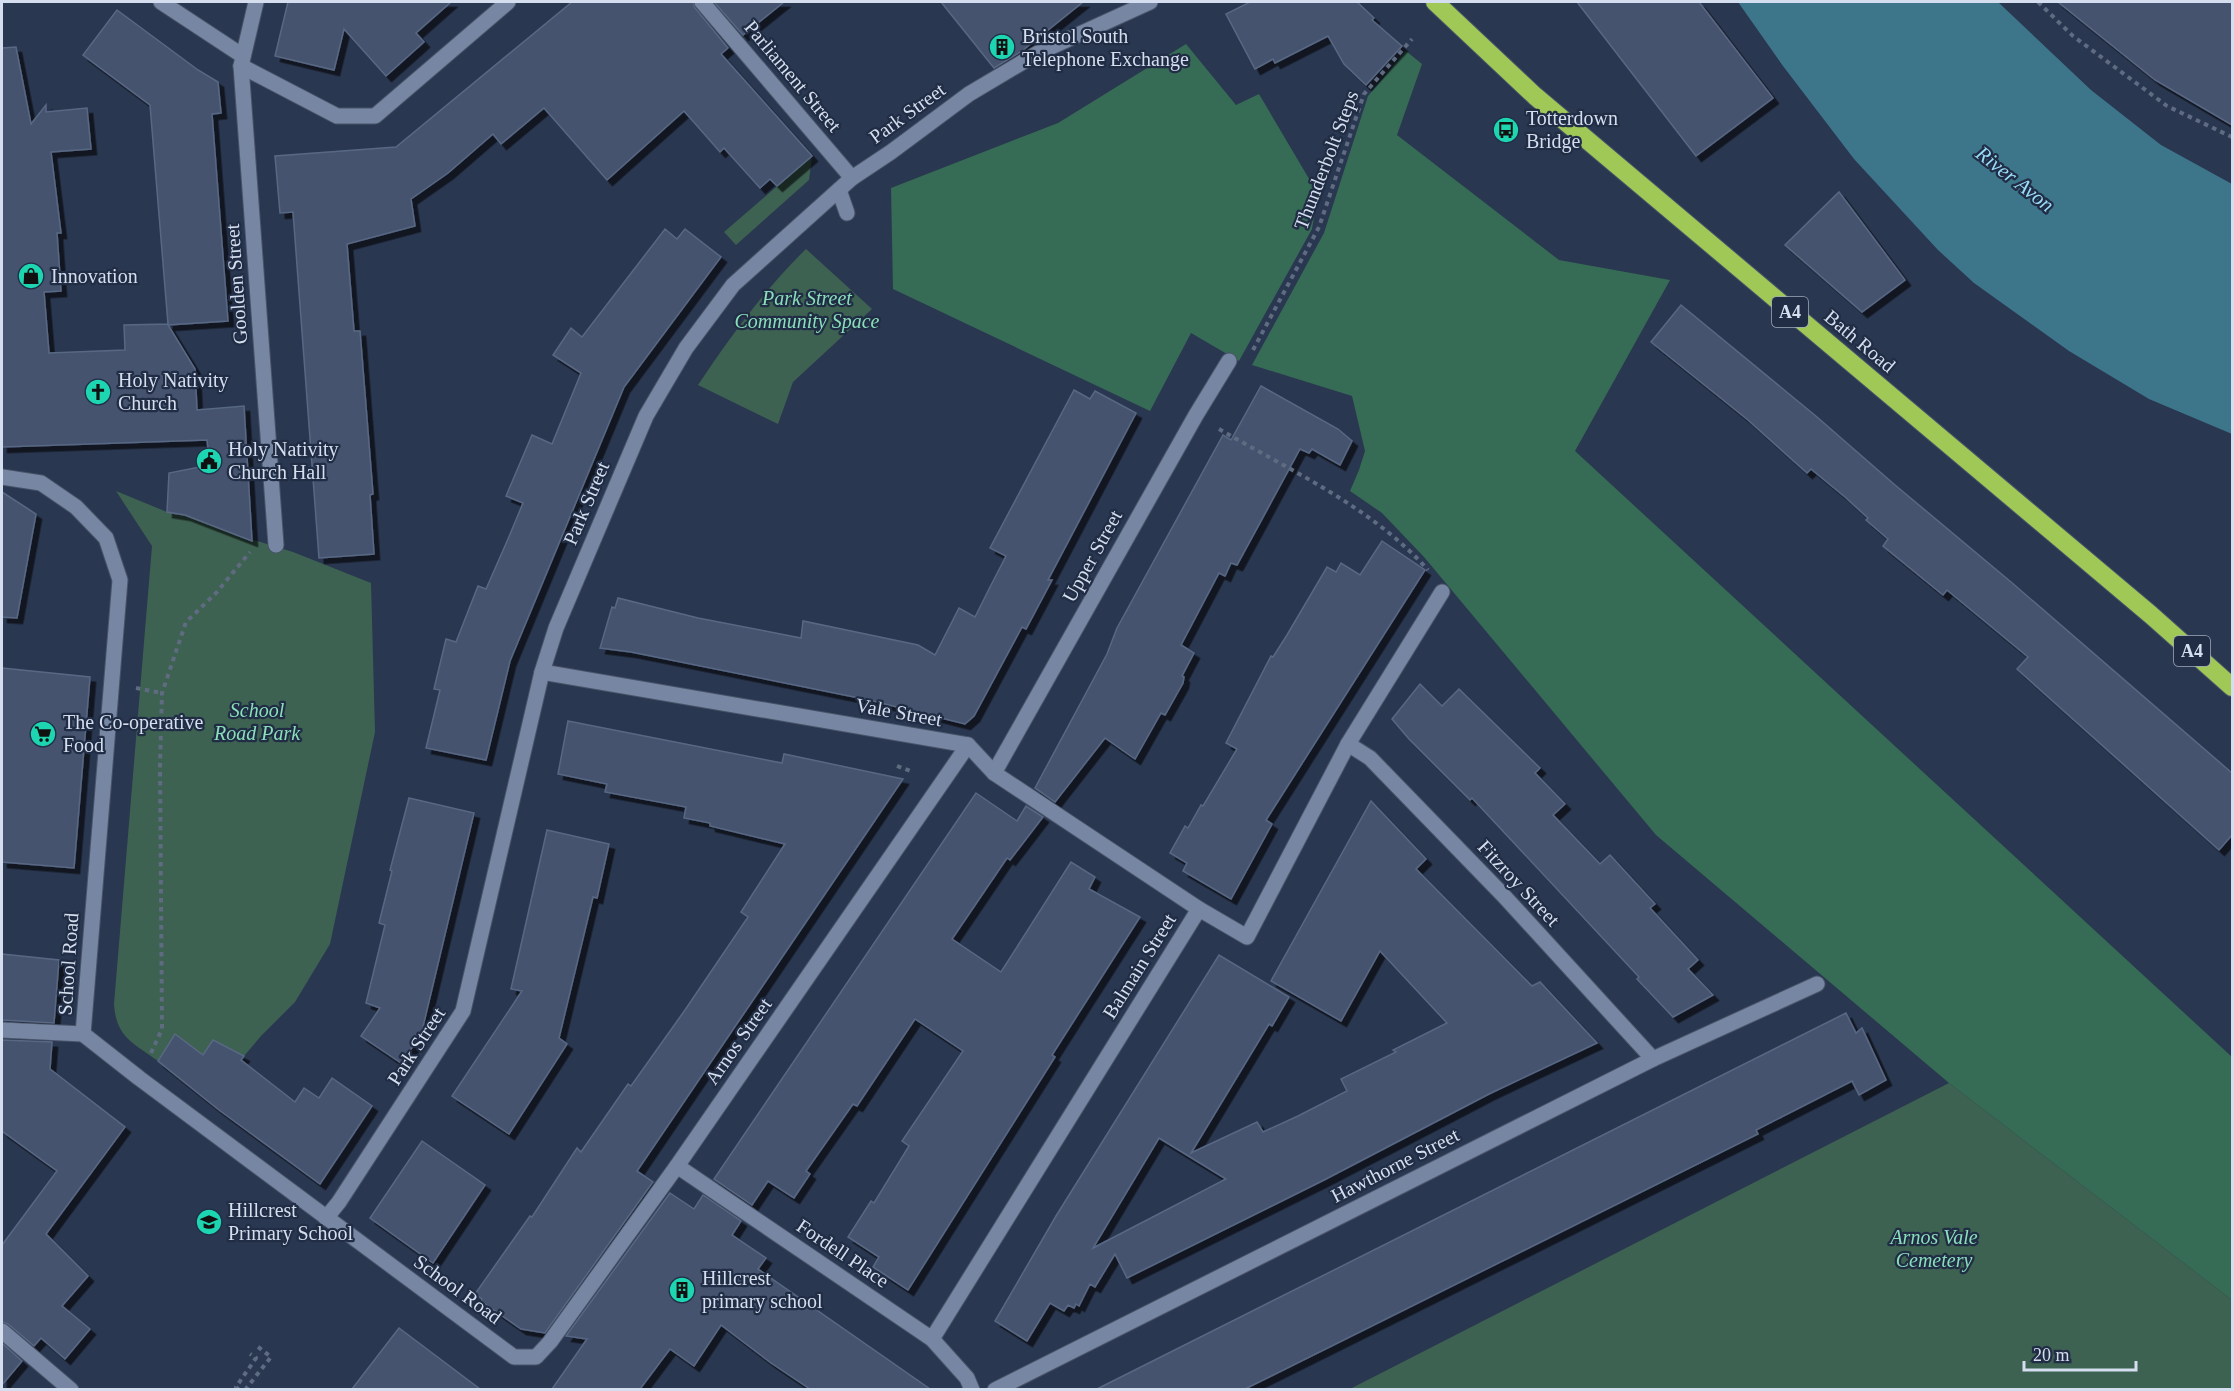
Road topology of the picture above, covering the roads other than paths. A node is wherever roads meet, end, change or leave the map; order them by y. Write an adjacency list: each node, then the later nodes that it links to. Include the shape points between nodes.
1 (161, 2): 7 (street)
2 (256, 2): 7 (street, Goolden Street)
3 (508, 2): 7 (street, via 375,116 337,116)
4 (702, 2): 8 (street, Parliament Street)
5 (1150, 2): 8 (street, Park Street, via 1038,53 981,85)
6 (1435, 2): 16 (highway, Bath Road / A4, via 1535,96)
7 (242, 61): 13 (street, Goolden Street)
8 (852, 178): 9 (street, Park Street)
9 (839, 190): 10 (street); 15 (street, Park Street, via 734,285 686,348 646,416 556,628)
10 (847, 213)
11 (1229, 361): 19 (street, Upper Street)
12 (2, 477): 23 (street, School Road, via 41,483 76,507 106,538 120,580)
13 (276, 545)
14 (1442, 591): 17 (street, Balmain Street)
15 (542, 672): 18 (street, Vale Street); 26 (street, Park Street, via 463,1011)
16 (2232, 687)
17 (1348, 744): 20 (street, Balmain Street, via 1247,938); 24 (street, Fitzroy Street, via 1371,758)
18 (968, 745): 19 (street); 25 (street, Arnos Street)
19 (994, 773): 20 (street)
20 (1199, 909): 28 (street, Balmain Street)
21 (1817, 984): 24 (street, Hawthorne Street)
22 (2, 1030): 23 (street)
23 (83, 1034): 26 (street, School Road)
24 (1653, 1059): 32 (street, Hawthorne Street)
25 (677, 1166): 28 (street, Fordell Place); 29 (street, Arnos Street)
26 (326, 1218): 29 (street, School Road, via 514,1357)
27 (2, 1331): 30 (street)
28 (932, 1339): 31 (street, Fordell Place)
29 (536, 1357)
30 (72, 1389)
31 (972, 1389)
32 (995, 1389)

